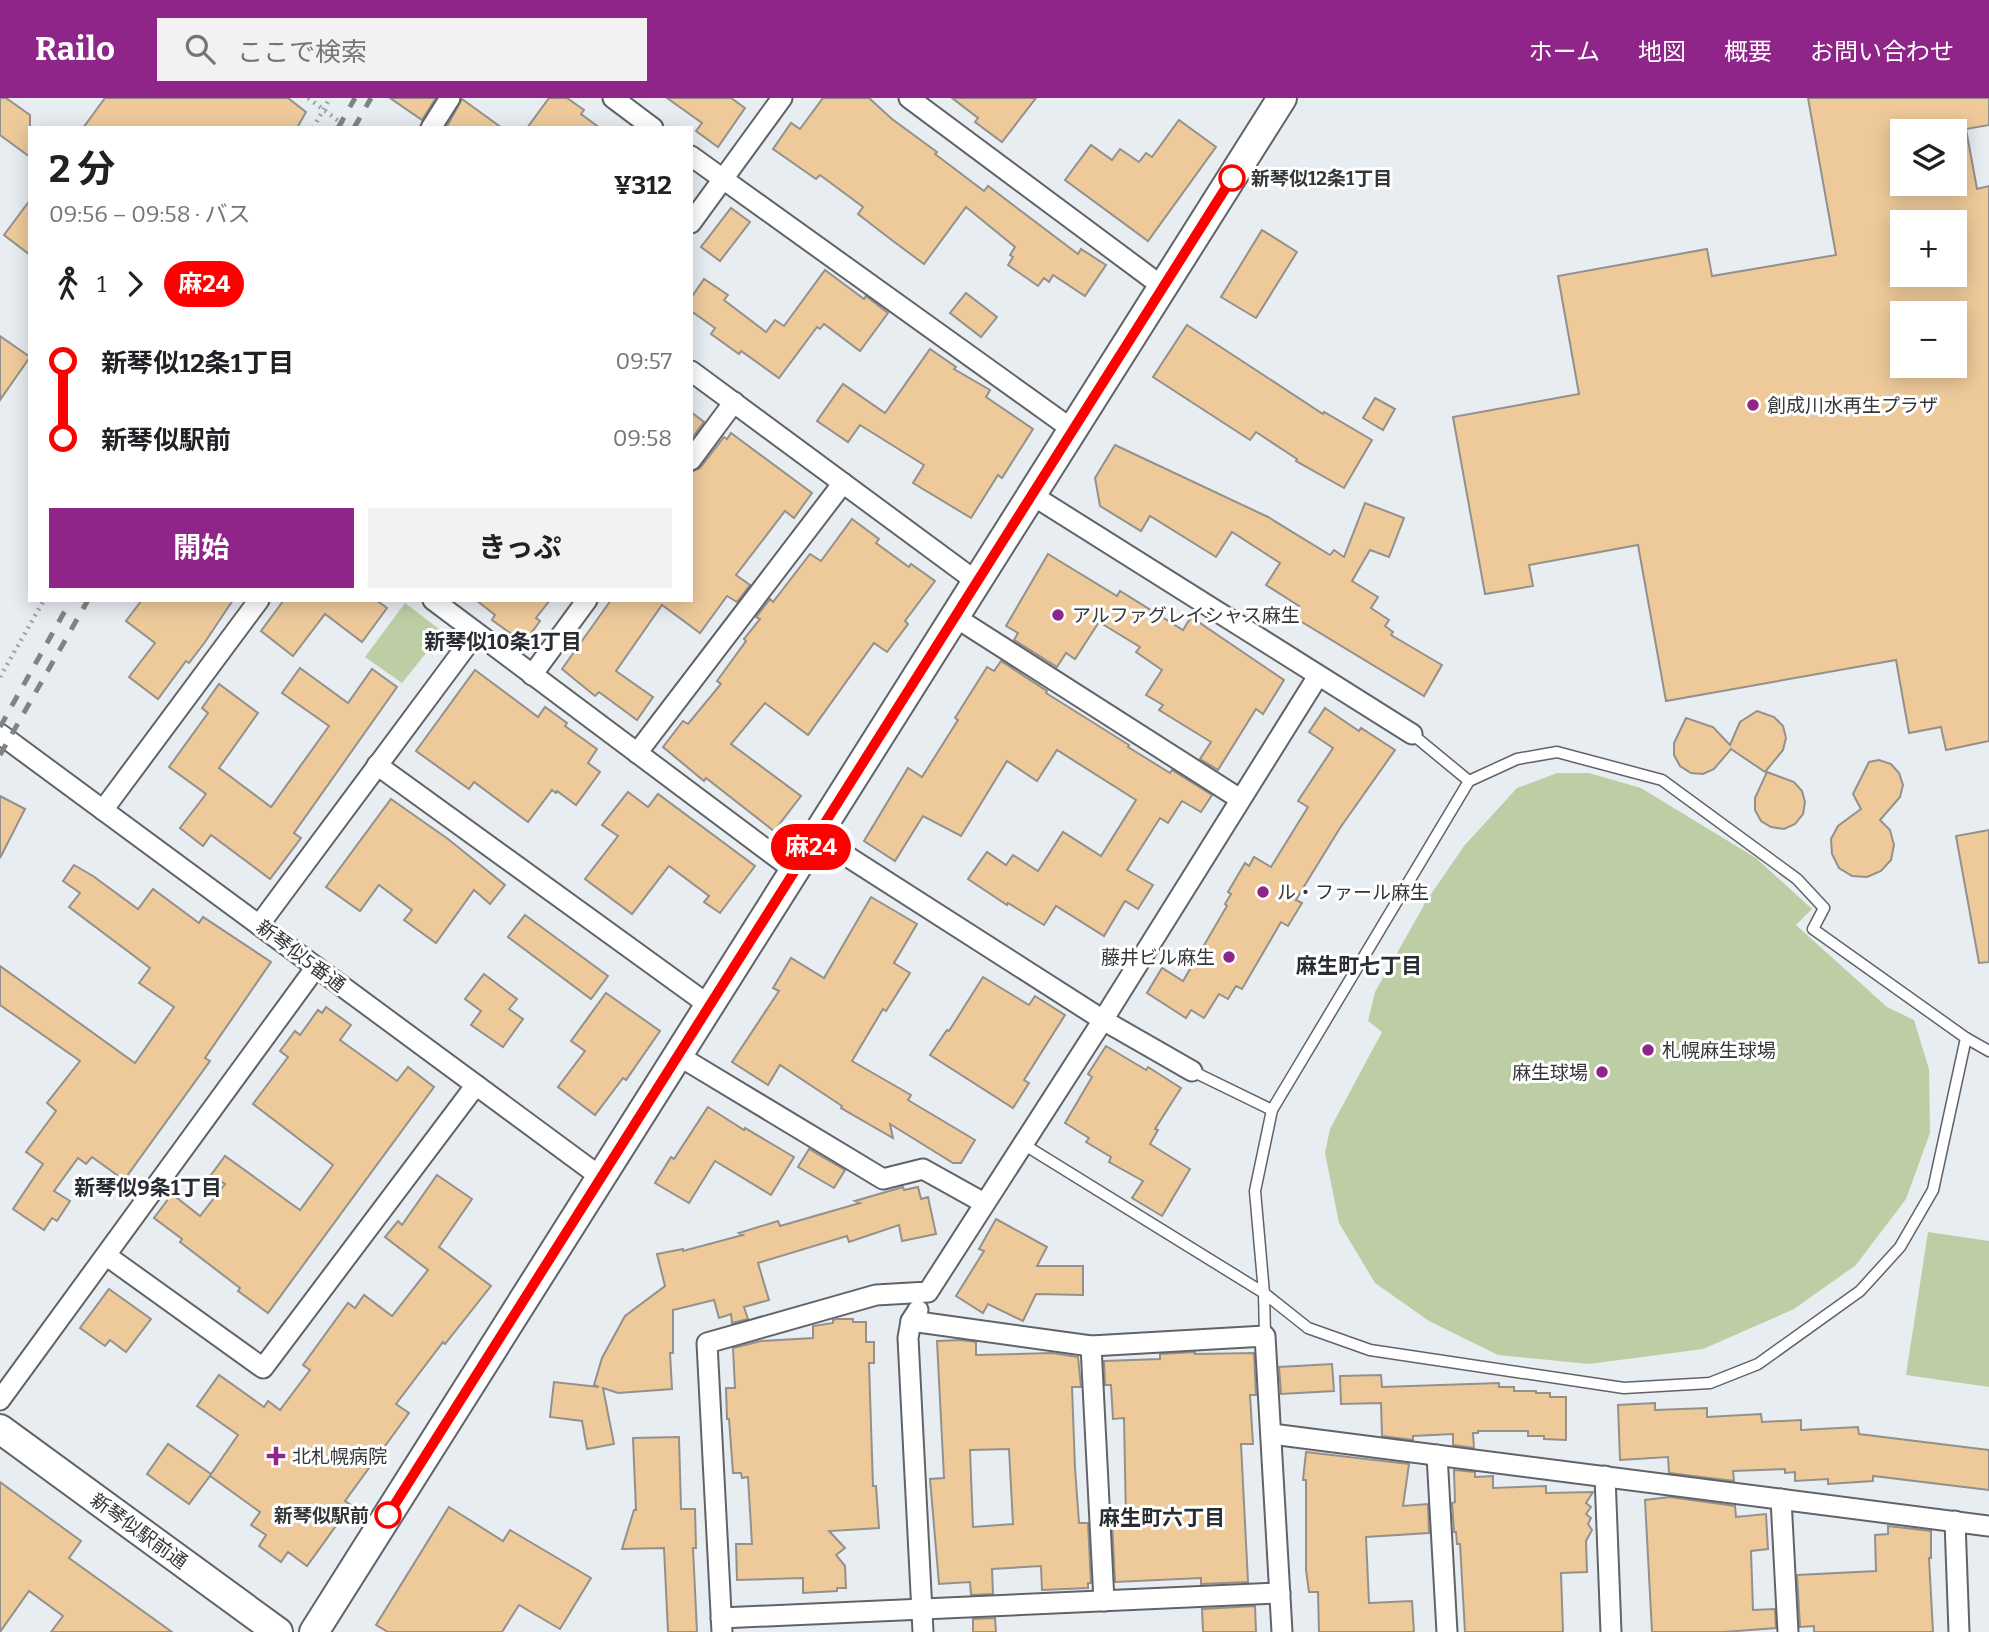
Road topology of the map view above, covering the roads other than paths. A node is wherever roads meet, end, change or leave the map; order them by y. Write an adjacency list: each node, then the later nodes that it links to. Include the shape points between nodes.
1 (450, 98): 6 (street)
2 (613, 98): 7 (street)
3 (782, 98): 9 (street)
4 (909, 98): 11 (street)
5 (1282, 98): 11 (main road)
6 (432, 126)
7 (650, 126)
8 (693, 157): 9 (street)
9 (723, 179): 10 (street); 14 (street)
10 (693, 220)
11 (1163, 287): 14 (main road)
12 (693, 372): 13 (street)
13 (734, 402): 15 (street); 16 (street)
14 (1073, 430): 17 (main road)
15 (693, 457)
16 (843, 483): 18 (street); 28 (street)
17 (1032, 495): 18 (main road); 25 (street)
18 (977, 582): 22 (main road)
19 (258, 602): 32 (street)
20 (436, 602): 23 (street)
21 (586, 602): 24 (street)
22 (955, 617): 31 (street); 33 (main road)
23 (477, 633): 24 (street); 29 (street)
24 (532, 675): 28 (street)
25 (1318, 676): 27 (street); 31 (street)
26 (0, 734): 32 (street, 新琴似5番通)
27 (1412, 734): 30 (lane)
28 (637, 752): 34 (street)
29 (377, 765): 35 (street); 37 (street)
30 (1469, 781): 39 (lane, via 1517,759 1557,752 1662,780 1797,879 1824,908 1813,929); 44 (lane)
31 (1240, 799): 38 (street)
32 (103, 810): 35 (street, 新琴似5番通)
33 (817, 837): 34 (main road); 38 (street)
34 (795, 871): 37 (main road)
35 (259, 925): 36 (street, 新琴似5番通)
36 (316, 967): 43 (street, 新琴似5番通); 48 (street)
37 (710, 1006): 41 (main road)
38 (1103, 1020): 42 (street); 45 (street)
39 (1966, 1038): 40 (lane); 50 (lane, via 1933,1190 1900,1247 1860,1291 1759,1364 1710,1383 1625,1388 1370,1350 1308,1328)
40 (1989, 1051)
41 (679, 1056): 46 (main road); 47 (street, via 883,1179 923,1169)
42 (1192, 1071): 44 (lane)
43 (475, 1084): 46 (street, 新琴似5番通); 48 (street, via 263,1368)
44 (1272, 1110): 50 (lane, via 1255,1191)
45 (1022, 1144): 47 (street); 50 (lane)
46 (602, 1178): 67 (main road)
47 (984, 1203): 49 (street)
48 (107, 1256): 54 (street)
49 (928, 1292): 51 (street); 65 (street, via 876,1295 707,1343)
50 (1264, 1293): 52 (lane)
51 (911, 1321): 53 (street); 64 (street, via 908,1338)
52 (1265, 1336): 53 (street); 56 (street)
53 (1091, 1346): 63 (street)
54 (0, 1400)
55 (0, 1429): 66 (main road, 新琴似駅前通)
56 (1272, 1434): 57 (street); 62 (street)
57 (1437, 1455): 58 (street); 70 (street)
58 (1605, 1476): 59 (street); 71 (street)
59 (1781, 1499): 60 (street); 72 (street)
60 (1955, 1521): 61 (street); 73 (street)
61 (1989, 1525)
62 (1280, 1593): 63 (street); 69 (street)
63 (1104, 1601): 64 (street)
64 (922, 1610): 65 (street); 68 (street)
65 (722, 1625)
66 (278, 1632)
67 (314, 1632)
68 (923, 1632)
69 (1282, 1632)
70 (1447, 1632)
71 (1612, 1632)
72 (1788, 1632)
73 (1959, 1632)

